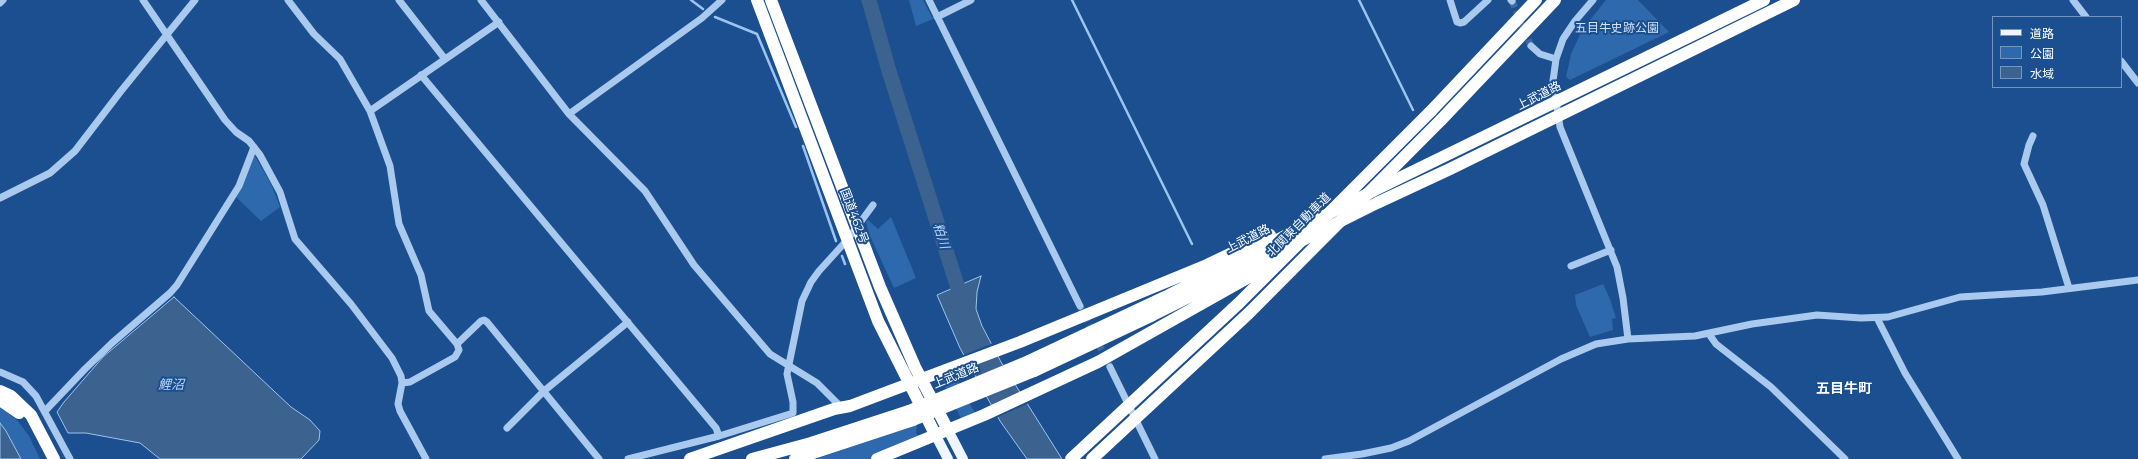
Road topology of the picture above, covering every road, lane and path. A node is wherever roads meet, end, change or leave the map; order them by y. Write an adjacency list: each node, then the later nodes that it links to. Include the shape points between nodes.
1 (3, 0): 20 (street)
2 (143, 0): 24 (street)
3 (196, 0): 24 (street)
4 (288, 0): 32 (street, via 314,34 340,59)
5 (398, 0): 26 (street)
6 (481, 0): 23 (street)
7 (722, 0): 33 (street, via 702,18)
8 (757, 0): 42 (highway, 国道462号)
9 (771, 0): 41 (highway, 国道462号)
10 (929, 0): 22 (street)
11 (971, 0): 22 (street)
12 (1450, 0): 13 (street, via 1457,22 1460,23)
13 (1488, 0)
14 (1536, 0): 83 (highway, 北関東自動車道, bridge, via 1431,111 1238,303)
15 (1555, 0): 84 (highway, bridge, via 1441,120 1249,313)
16 (1594, 0): 27 (street, via 1568,31)
17 (1764, 0): 31 (highway, 上武道路)
18 (1794, 0): 34 (highway, 上武道路)
19 (2073, 0): 21 (street)
20 (0, 3)
21 (2085, 16)
22 (937, 17): 47 (street)
23 (499, 22): 26 (street); 33 (street)
24 (167, 35): 36 (street, via 225,120); 38 (street, via 120,91 75,152 50,173)
25 (1531, 46): 27 (street, via 1540,54)
26 (445, 59): 29 (street)
27 (1556, 59): 31 (street, via 1553,81)
28 (2122, 62): 30 (street)
29 (421, 75): 32 (street); 49 (street)
30 (2138, 83)
31 (1557, 102): 34 (street); 37 (highway, 上武道路)
32 (370, 111): 52 (street, via 390,166 399,224 421,275 429,311)
33 (569, 114): 53 (street, via 645,191 694,265 770,354)
34 (1558, 115): 40 (highway, 上武道路); 43 (street, via 1560,127)
35 (2034, 136): 46 (street, via 2024,164 2043,205)
36 (254, 147): 58 (street, via 276,183 294,239 376,335 392,358); 64 (street, via 238,186 177,285 85,368)
37 (1381, 187): 54 (highway, 上武道路); 57 (highway, via 1318,211 1207,265 1020,342)
38 (0, 198)
39 (873, 205): 41 (street)
40 (1332, 226): 54 (highway, 上武道路, via 1153,315); 67 (highway, via 1299,249 1098,362)
41 (857, 227): 42 (street); 57 (highway, 国道462号, via 891,314)
42 (848, 239): 53 (street, via 819,271 808,288 802,302); 59 (highway, 国道462号, via 878,321)
43 (1611, 250): 44 (street); 51 (street, via 1624,298)
44 (1571, 266)
45 (2138, 280): 46 (street)
46 (2069, 288): 48 (street, via 1960,297)
47 (1080, 306)
48 (1877, 318): 50 (street, via 1817,315 1752,324); 88 (street, via 1905,373)
49 (628, 322): 60 (street); 68 (street, via 716,428)
50 (1709, 334): 51 (street, via 1676,338); 87 (street, via 1716,344 1771,387)
51 (1628, 338): 86 (street, via 1578,350 1391,448)
52 (457, 344): 58 (street, via 459,352 455,356 410,382); 60 (street, via 484,320)
53 (788, 366): 63 (street, via 818,383); 68 (street, via 786,378 794,404 793,413)
54 (1031, 366): 65 (highway, 上武道路, bridge)
55 (1110, 367): 85 (street)
56 (0, 372): 64 (street, via 13,376 29,388)
57 (922, 379): 59 (highway); 67 (highway, 国道462号)
58 (402, 383): 74 (street, via 398,397 400,411)
59 (908, 384): 63 (highway); 69 (highway, 国道462号)
60 (544, 391): 66 (street); 75 (street)
61 (0, 392): 72 (highway, via 17,400 31,415)
62 (0, 400): 71 (highway, via 22,416)
63 (842, 408): 77 (highway)
64 (45, 411): 73 (street)
65 (911, 415): 78 (highway, 上武道路); 79 (highway, 上武道路)
66 (507, 428)
67 (948, 430): 69 (highway); 82 (main road)
68 (719, 436): 70 (street)
69 (936, 436): 80 (highway); 81 (main road)
70 (646, 457): 76 (street)
71 (46, 459)
72 (54, 459)
73 (70, 459)
74 (426, 459)
75 (599, 459)
76 (628, 459)
77 (690, 459)
78 (752, 459)
79 (795, 459)
80 (877, 459)
81 (948, 459)
82 (963, 459)
83 (1071, 459)
84 (1092, 459)
85 (1156, 459)
86 (1325, 459)
87 (1845, 459)
88 (1958, 459)

